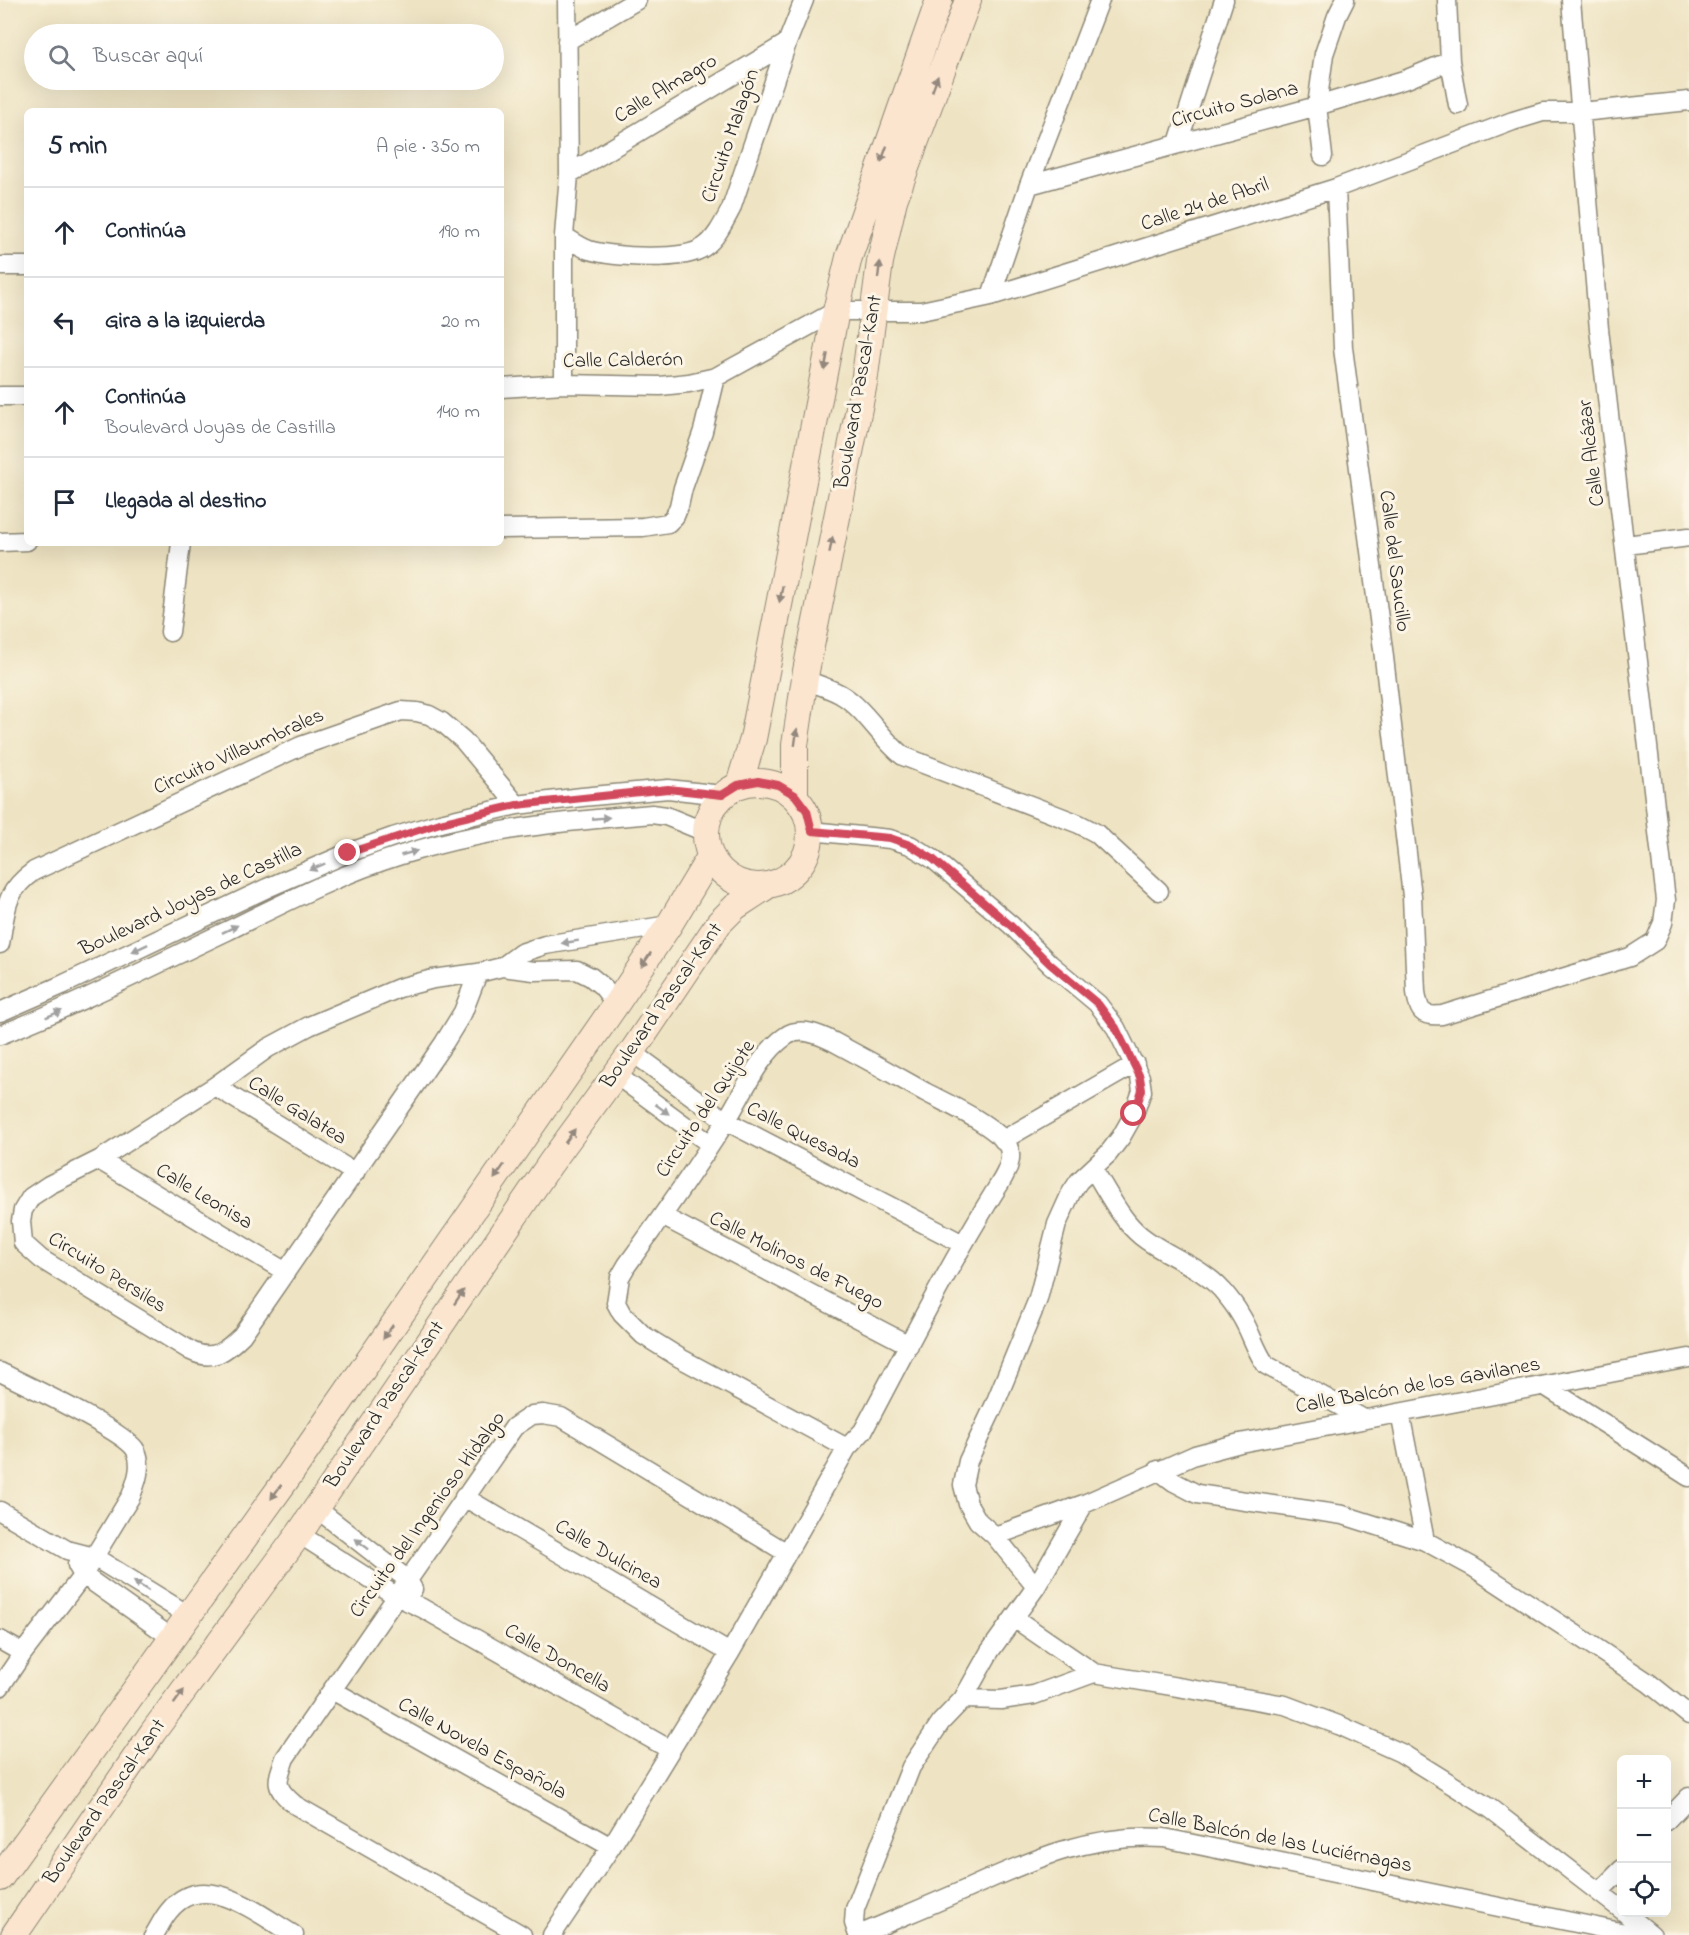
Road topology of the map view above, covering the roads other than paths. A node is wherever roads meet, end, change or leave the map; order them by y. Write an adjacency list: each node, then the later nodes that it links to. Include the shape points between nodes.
1 (567, 0): 11 (street)
2 (637, 0): 11 (street)
3 (804, 0): 12 (street, Circuito Malagón)
4 (939, 0): 27 (street, Boulevard Pascal-Kant, one-way to 27, via 849,257)
5 (968, 0): 28 (street, Boulevard Pascal-Kant, one-way to 5, via 894,200)
6 (1101, 0): 21 (street)
7 (1224, 0): 18 (street)
8 (1345, 0): 16 (street, via 1324,54)
9 (1447, 0): 13 (street)
10 (1571, 0): 17 (street, Calle Alcázar)
11 (567, 41): 20 (street)
12 (787, 43): 20 (street, Calle Almagro); 23 (street, Circuito Malagón, via 731,209 705,247 660,257 587,249)
13 (1450, 61): 15 (street); 16 (street, Circuito Solana, via 1407,79)
14 (1682, 101): 17 (street)
15 (1458, 105)
16 (1317, 106): 18 (street, Circuito Solana); 19 (street)
17 (1581, 112): 22 (street, Calle 24 de Abril, via 1543,112 1513,121); 38 (street, Calle Alcázar, via 1599,329)
18 (1178, 143): 21 (street, Circuito Solana)
19 (1323, 156)
20 (569, 174): 23 (street)
21 (1029, 184): 26 (street)
22 (1336, 188): 26 (street, Calle 24 de Abril); 50 (street, Calle del Saucillo, via 1344,348 1386,673 1412,896 1416,992 1422,1012 1442,1015 1630,957 1655,941 1663,923)
23 (564, 236): 30 (street)
24 (0, 266): 25 (street)
25 (24, 266)
26 (991, 296): 28 (street, Calle 24 de Abril, via 921,311)
27 (836, 311): 28 (street, Calle 24 de Abril); 29 (street, Calle Calderón); 42 (street, Boulevard Pascal-Kant, one-way to 42, via 753,739)
28 (874, 312): 41 (street, Boulevard Pascal-Kant, one-way to 28, via 864,383)
29 (716, 376): 30 (street, Calle Calderón, via 660,386); 34 (street, via 704,431 675,516 668,523)
30 (564, 384): 31 (street, Calle Calderón)
31 (504, 388)
32 (0, 396): 33 (street)
33 (24, 396)
34 (504, 529)
35 (1689, 537): 38 (street)
36 (24, 541): 37 (street)
37 (0, 542)
38 (1626, 545): 50 (street, Calle Alcázar)
39 (181, 546): 40 (street)
40 (170, 632)
41 (805, 680): 43 (street, Boulevard Pascal-Kant, one-way to 41, via 795,745); 49 (street, via 840,694 903,756 1096,833)
42 (730, 790): 43 (street, via 758,781 778,785); 44 (street, Boulevard Joyas de Castilla, via 668,789); 46 (street, via 710,812)
43 (795, 795): 45 (street, via 807,811)
44 (517, 805): 52 (street, Circuito Villaumbrales, via 463,740 442,723 417,712 393,713 301,746 34,871 13,890); 56 (street, Boulevard Joyas de Castilla, one-way to 56, via 440,823 348,853)
45 (812, 831): 48 (street, via 809,850 800,867 785,880); 59 (street, via 890,838 933,859 1098,1004)
46 (705, 832): 47 (street); 57 (street, Boulevard Joyas de Castilla, one-way to 46, via 68,1008 308,890 402,855 521,827 652,814)
47 (710, 857): 48 (street, via 724,875 745,885); 51 (street, Boulevard Pascal-Kant)
48 (767, 886): 58 (street, Boulevard Pascal-Kant, via 719,923)
49 (1159, 891)
50 (1666, 900)
51 (669, 925): 53 (street, Circuito Persiles, one-way to 53, via 545,945 521,953); 55 (street, Boulevard Pascal-Kant, one-way to 55)
52 (0, 944)
53 (502, 967): 54 (street, Circuito Persiles); 55 (street, Circuito Persiles, via 577,970 602,986)
54 (478, 973): 61 (street, Circuito Persiles, via 399,988 309,1026 268,1048); 69 (street, Circuito Persiles, via 454,1028)
55 (616, 1004): 64 (street, Boulevard Pascal-Kant)
56 (0, 1012)
57 (0, 1035)
58 (632, 1052): 60 (street, Boulevard Pascal-Kant); 62 (street, Calle Quesada)
59 (1135, 1064): 63 (street); 68 (street, via 1142,1090 1134,1114 1121,1137)
60 (615, 1074): 65 (street, one-way to 65); 67 (street, Boulevard Pascal-Kant, one-way to 60)
61 (214, 1086): 66 (street, Circuito Persiles); 69 (street, Calle Galatea)
62 (726, 1121): 63 (street, Circuito del Quijote, via 772,1048 788,1035 801,1031 819,1035 854,1053 957,1109); 65 (street, Circuito del Quijote); 71 (street, Calle Quesada)
63 (1003, 1140): 71 (street, via 1011,1155 1005,1176)
64 (519, 1143): 67 (street); 97 (street, Boulevard Pascal-Kant, one-way to 97)
65 (710, 1144): 70 (street, Circuito del Quijote)
66 (99, 1160): 72 (street, Calle Leonisa); 72 (street, Circuito Persiles, via 31,1197 21,1221 23,1243 41,1259 191,1351 208,1357 230,1347)
67 (550, 1164): 84 (street, Boulevard Pascal-Kant, one-way to 67)
68 (1093, 1169): 78 (street, via 1139,1235 1208,1277 1221,1290 1241,1315 1266,1365); 87 (street, via 1079,1181 1056,1224 1038,1299 968,1461 963,1485 968,1504 978,1521)
69 (355, 1173): 72 (street, Circuito Persiles)
70 (662, 1216): 73 (street, Calle Molinos de Fuego); 79 (street, Circuito del Quijote, via 620,1277 616,1303 622,1314 643,1335 681,1358)
71 (963, 1244): 73 (street)
72 (285, 1272)
73 (909, 1345): 79 (street, via 863,1431)
74 (1689, 1358): 76 (street, Calle Balcón de los Gavilanes)
75 (0, 1372): 91 (street, via 115,1431 134,1446 138,1454 131,1496)
76 (1545, 1386): 77 (street, Calle Balcón de los Gavilanes); 81 (street)
77 (1400, 1413): 78 (street, Calle Balcón de los Gavilanes); 88 (street)
78 (1362, 1418): 80 (street, Calle Balcón de los Gavilanes, via 1240,1443)
79 (847, 1448): 90 (street)
80 (1158, 1470): 83 (street, Calle Balcón de los Gavilanes); 88 (street, via 1197,1494 1343,1515)
81 (1689, 1477)
82 (464, 1497): 90 (street, Circuito del Ingenioso Hidalgo, via 522,1419 543,1414 561,1417); 93 (street, Circuito del Ingenioso Hidalgo); 102 (street, Calle Dulcinea)
83 (1084, 1504): 87 (street, Calle Balcón de los Gavilanes); 94 (street)
84 (316, 1508): 86 (street, Boulevard Pascal-Kant); 93 (street, one-way to 84)
85 (0, 1511): 89 (street)
86 (299, 1534): 95 (street, Calle Doncella); 109 (street, Boulevard Pascal-Kant, one-way to 86)
87 (995, 1536): 94 (street)
88 (1425, 1541): 108 (street, via 1473,1567 1563,1626 1649,1683)
89 (67, 1550): 91 (street); 92 (street)
90 (787, 1553): 102 (street)
91 (94, 1557): 92 (street); 97 (street, one-way to 91)
92 (83, 1575): 99 (street); 101 (street)
93 (408, 1580): 95 (street, Circuito del Ingenioso Hidalgo); 96 (street)
94 (1036, 1587): 98 (street)
95 (396, 1596): 96 (street, Calle Doncella); 105 (street, Circuito del Ingenioso Hidalgo)
96 (422, 1608): 110 (street, Calle Doncella)
97 (188, 1615): 99 (street, Boulevard Pascal-Kant)
98 (1014, 1618): 103 (street); 106 (street)
99 (172, 1638): 107 (street, Boulevard Pascal-Kant)
100 (0, 1640): 101 (street)
101 (23, 1653): 104 (street)
102 (730, 1653): 110 (street)
103 (1094, 1673): 106 (street, via 1034,1695 1001,1700); 116 (street, via 1285,1705 1341,1725 1401,1753 1491,1809)
104 (0, 1687)
105 (332, 1690): 113 (street, Calle Novela Española); 122 (street, Circuito del Ingenioso Hidalgo, via 285,1758 279,1783 281,1792 295,1805)
106 (963, 1699): 124 (street, via 941,1722 911,1767 855,1909)
107 (121, 1708): 109 (street); 115 (street, Boulevard Pascal-Kant)
108 (1689, 1715)
109 (153, 1732): 119 (street, Boulevard Pascal-Kant)
110 (669, 1749): 113 (street)
111 (1689, 1797): 112 (street)
112 (1671, 1816)
113 (611, 1847): 123 (street)
114 (1617, 1874): 116 (street)
115 (0, 1878)
116 (1599, 1892): 117 (street)
117 (1617, 1906)
118 (1630, 1917): 126 (street)
119 (14, 1935)
120 (154, 1935): 121 (street, via 170,1910 186,1896 202,1891 237,1902)
121 (294, 1935)
122 (522, 1935)
123 (552, 1935)
124 (858, 1935): 125 (street, Calle Balcón de las Luciérnagas, via 1059,1851 1136,1836 1175,1840)
125 (1635, 1935)
126 (1652, 1935)

